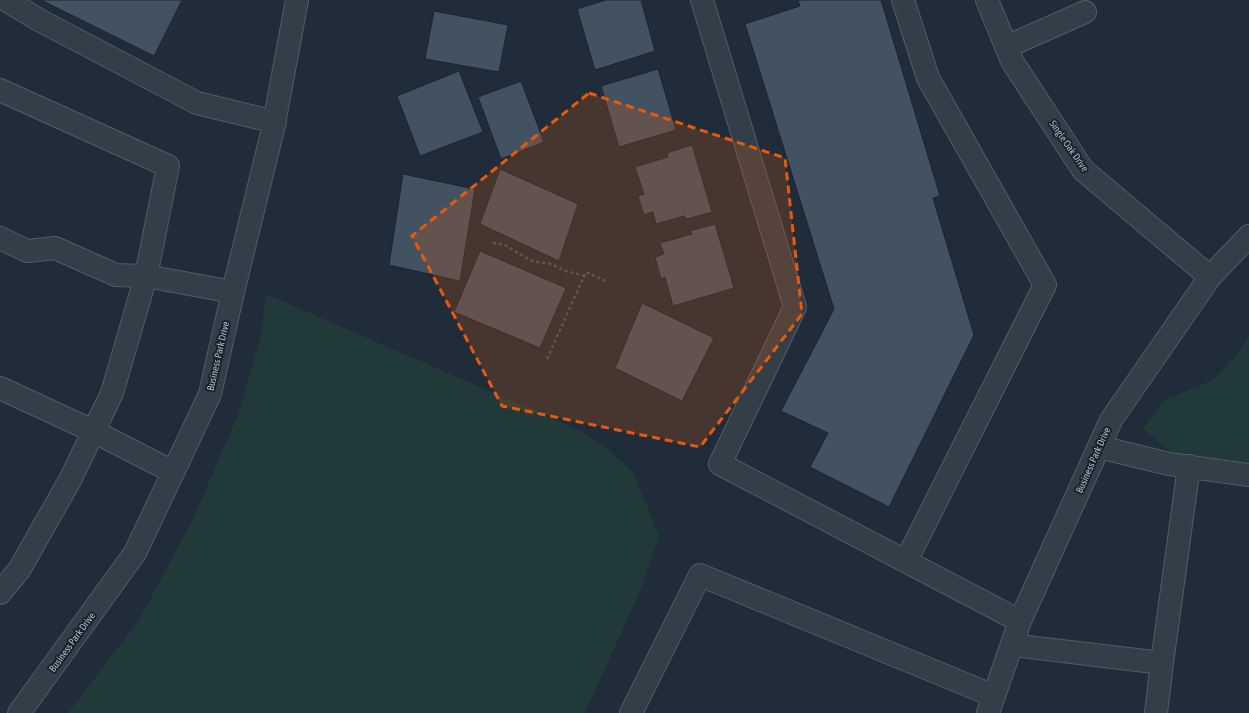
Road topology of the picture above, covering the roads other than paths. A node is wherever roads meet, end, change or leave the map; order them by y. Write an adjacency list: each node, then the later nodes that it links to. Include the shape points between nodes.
1 (6, 0): 9 (street, via 197,103)
2 (297, 0): 9 (street, Business Park Drive)
3 (702, 0): 21 (street, via 795,307 720,464)
4 (903, 0): 21 (street, via 928,78 1045,285)
5 (987, 0): 7 (street, Single Oak Drive)
6 (1085, 12): 7 (street)
7 (1006, 47): 13 (street, Single Oak Drive, via 1012,61 1083,170)
8 (0, 90): 12 (street, via 168,166)
9 (275, 122): 14 (street, Business Park Drive)
10 (1249, 236): 13 (street, Business Park Drive)
11 (0, 238): 12 (street, via 27,251 55,248 116,276)
12 (146, 276): 14 (street); 16 (street, via 112,393)
13 (1210, 277): 17 (street, Business Park Drive, via 1111,420)
14 (233, 292): 19 (street, Business Park Drive, via 210,394)
15 (0, 388): 16 (street)
16 (93, 431): 19 (street); 22 (street, via 70,480 20,570)
17 (1099, 447): 18 (street); 23 (street, Business Park Drive)
18 (1188, 466): 20 (street); 25 (street)
19 (173, 472): 27 (street, Business Park Drive, via 135,553)
20 (1249, 475)
21 (906, 561): 23 (street)
22 (0, 593)
23 (1020, 621): 24 (street, Business Park Drive)
24 (1012, 645): 25 (street); 26 (street, Business Park Drive)
25 (1162, 663): 29 (street)
26 (991, 704): 28 (street, via 700,576)
27 (19, 713)
28 (631, 713)
29 (1156, 713)

